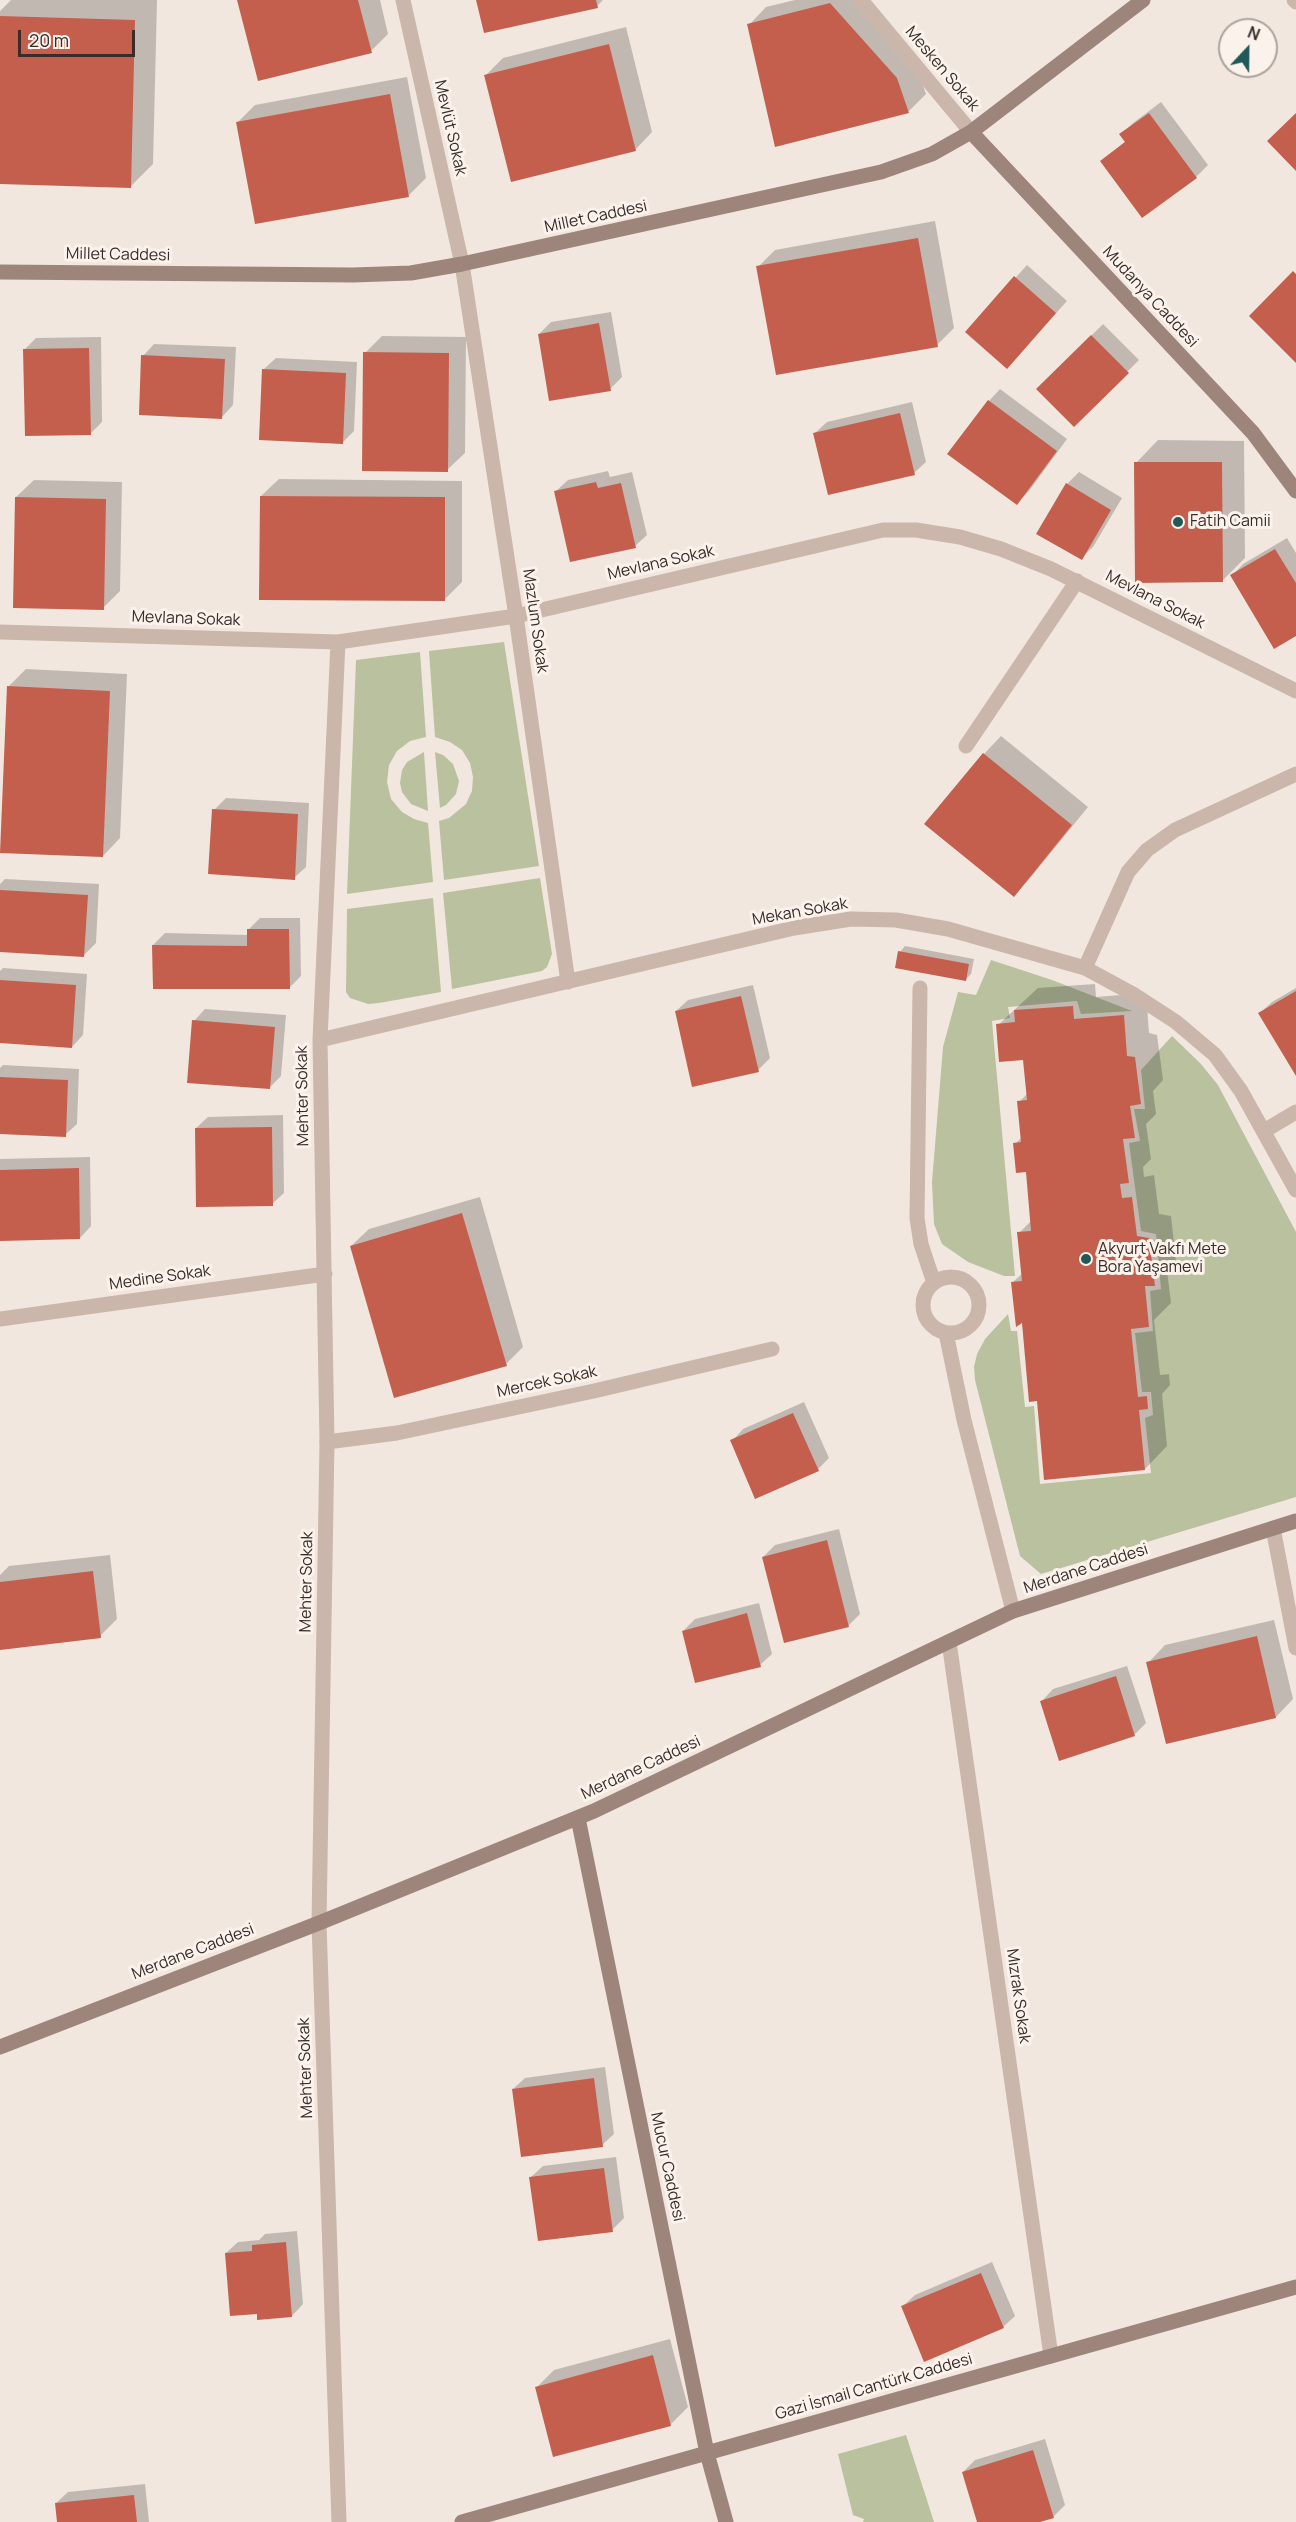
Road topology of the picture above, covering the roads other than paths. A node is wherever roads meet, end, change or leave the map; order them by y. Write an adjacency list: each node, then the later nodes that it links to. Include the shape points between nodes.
1 (403, 0): 5 (street, Mevlüt Sokak)
2 (861, 0): 4 (street, Mesken Sokak)
3 (1143, 0): 4 (street, Millet Caddesi)
4 (971, 132): 5 (street, Millet Caddesi, via 932,154 881,172); 7 (street, Mudanya Caddesi, via 1253,433)
5 (462, 264): 6 (street, Millet Caddesi, via 411,273 353,275); 9 (street, Mazlum Sokak)
6 (0, 272)
7 (1296, 491)
8 (1077, 581): 9 (street, Mevlana Sokak, via 1001,549 960,537 883,530); 12 (street, Mevlana Sokak); 13 (street)
9 (516, 616): 11 (street, Mevlana Sokak); 16 (street, Mazlum Sokak)
10 (0, 632): 11 (street, Mevlana Sokak)
11 (338, 642): 18 (street, Mehter Sokak)
12 (1296, 691)
13 (966, 746)
14 (1296, 774): 15 (street, via 1175,830 1147,850 1128,872)
15 (1085, 968): 16 (street, Mekan Sokak, via 948,929 896,920 851,919 794,928); 20 (street, Mekan Sokak, via 1133,993 1215,1055)
16 (568, 982): 18 (street, Mekan Sokak)
17 (920, 988): 23 (street, via 917,1218)
18 (320, 1040): 22 (street, Mehter Sokak)
19 (1296, 1112): 20 (street)
20 (1264, 1131): 21 (street, Mekan Sokak)
21 (1296, 1191)
22 (324, 1274): 24 (street, Medine Sokak); 27 (street, Mehter Sokak)
23 (934, 1283): 25 (street, via 927,1289 923,1308 931,1325); 25 (street, via 943,1278 962,1279 970,1284 979,1301 971,1325)
24 (0, 1318)
25 (946, 1333): 30 (street)
26 (772, 1349): 27 (street, Mercek Sokak, via 594,1391 397,1432)
27 (327, 1442): 34 (street, Mehter Sokak)
28 (1296, 1521): 29 (street, Merdane Caddesi)
29 (1273, 1528): 30 (street, Merdane Caddesi); 32 (street)
30 (1013, 1611): 31 (street, Merdane Caddesi)
31 (948, 1642): 33 (street, Merdane Caddesi); 37 (street, Mızrak Sokak)
32 (1296, 1648)
33 (578, 1818): 34 (street, Merdane Caddesi); 38 (street, Mucur Caddesi)
34 (320, 1923): 35 (street, Merdane Caddesi); 39 (street, Mehter Sokak)
35 (0, 2047)
36 (1296, 2287): 37 (street, Gazi İsmail Cantürk Caddesi)
37 (1051, 2356): 38 (street, Gazi İsmail Cantürk Caddesi)
38 (707, 2453): 40 (street, Gazi İsmail Cantürk Caddesi); 41 (street, Mucur Caddesi)
39 (339, 2522)
40 (462, 2522)
41 (726, 2522)

